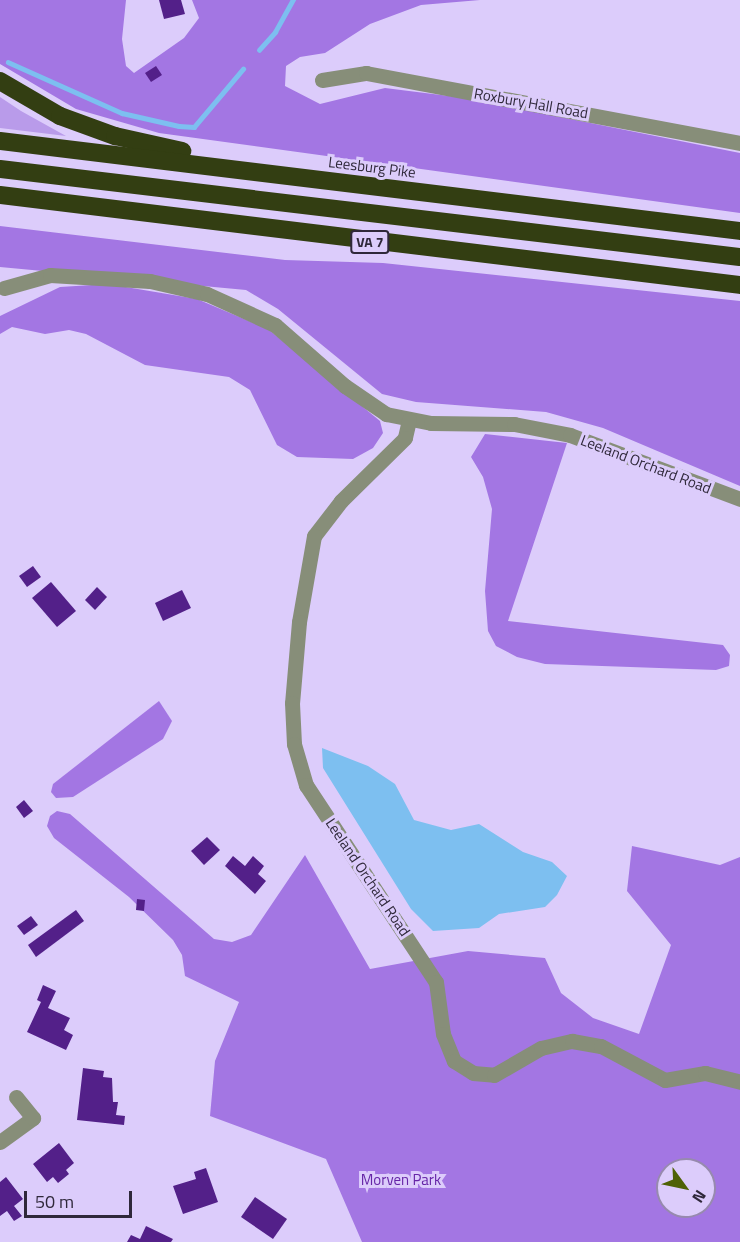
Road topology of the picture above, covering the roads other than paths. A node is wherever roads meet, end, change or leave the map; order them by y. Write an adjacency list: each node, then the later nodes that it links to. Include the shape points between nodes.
1 (322, 80): 4 (street, Roxbury Hall Road, via 366,73)
2 (0, 81): 6 (highway, via 60,116 115,136 165,149 318,168)
3 (0, 141): 6 (highway, Leesburg Pike)
4 (740, 143)
5 (0, 169): 9 (highway)
6 (408, 189): 8 (highway, Leesburg Pike)
7 (0, 195): 10 (highway, VA 7)
8 (740, 231)
9 (740, 257)
10 (740, 285)
11 (4, 288): 12 (street, Leeland Orchard Road, via 50,275 150,281 207,294 275,325 364,400 386,414)
12 (409, 420): 13 (street, Leeland Orchard Road, via 514,424 549,430 620,452); 14 (street, Leeland Orchard Road, via 405,438 341,501 314,536 299,622 292,703 294,744 306,784 436,982 442,1034 454,1061 473,1072 494,1075 541,1048 572,1041 601,1046 665,1080 705,1073)
13 (740, 499)
14 (740, 1082)
15 (16, 1097): 16 (street, via 33,1118)
16 (0, 1142)

